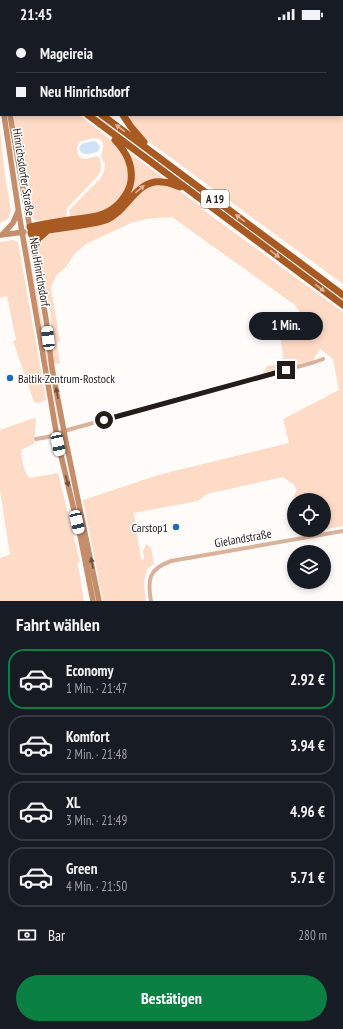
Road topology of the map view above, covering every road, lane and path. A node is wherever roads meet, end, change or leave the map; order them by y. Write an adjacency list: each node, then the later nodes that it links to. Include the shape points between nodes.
1 (4, 116): 9 (main road, Hinrichsdorfer Straße)
2 (10, 116): 11 (main road, Hinrichsdorfer Straße)
3 (89, 116): 6 (highway, A 19)
4 (103, 116): 7 (highway, A 19, one-way to 4)
5 (124, 116): 7 (highway, via 136,134)
6 (101, 125): 8 (highway, A 19); 11 (highway, via 124,150 129,160 131,179 124,198 102,215)
7 (160, 158): 15 (highway, A 19, one-way to 7)
8 (187, 189): 10 (highway, one-way to 8, via 108,219 120,211 140,188 149,183 164,182); 16 (highway, A 19, one-way to 16)
9 (18, 209): 12 (main road, Hinrichsdorfer Straße); 13 (main road, via 14,221)
10 (51, 229): 11 (highway); 14 (highway, via 40,237)
11 (30, 230): 12 (main road); 14 (main road, Neu Hinrichsdorf)
12 (22, 232): 13 (main road, Neu Hinrichsdorf); 18 (main road, Neu Hinrichsdorf)
13 (1, 236)
14 (34, 250): 19 (main road, Neu Hinrichsdorf, one-way to 14)
15 (343, 295)
16 (343, 305)
17 (323, 359): 19 (street)
18 (55, 426): 19 (main road); 20 (main road, Neu Hinrichsdorf)
19 (64, 431): 20 (street); 22 (main road, Neu Hinrichsdorf)
20 (56, 434): 21 (street); 22 (main road, via 64,436); 24 (main road, Neu Hinrichsdorf, one-way to 24)
21 (36, 439)
22 (66, 442): 25 (main road, Neu Hinrichsdorf, one-way to 22)
23 (343, 531): 26 (street, Gielandstraße, via 171,561 159,566 151,576)
24 (93, 601)
25 (99, 601)
26 (151, 601)

